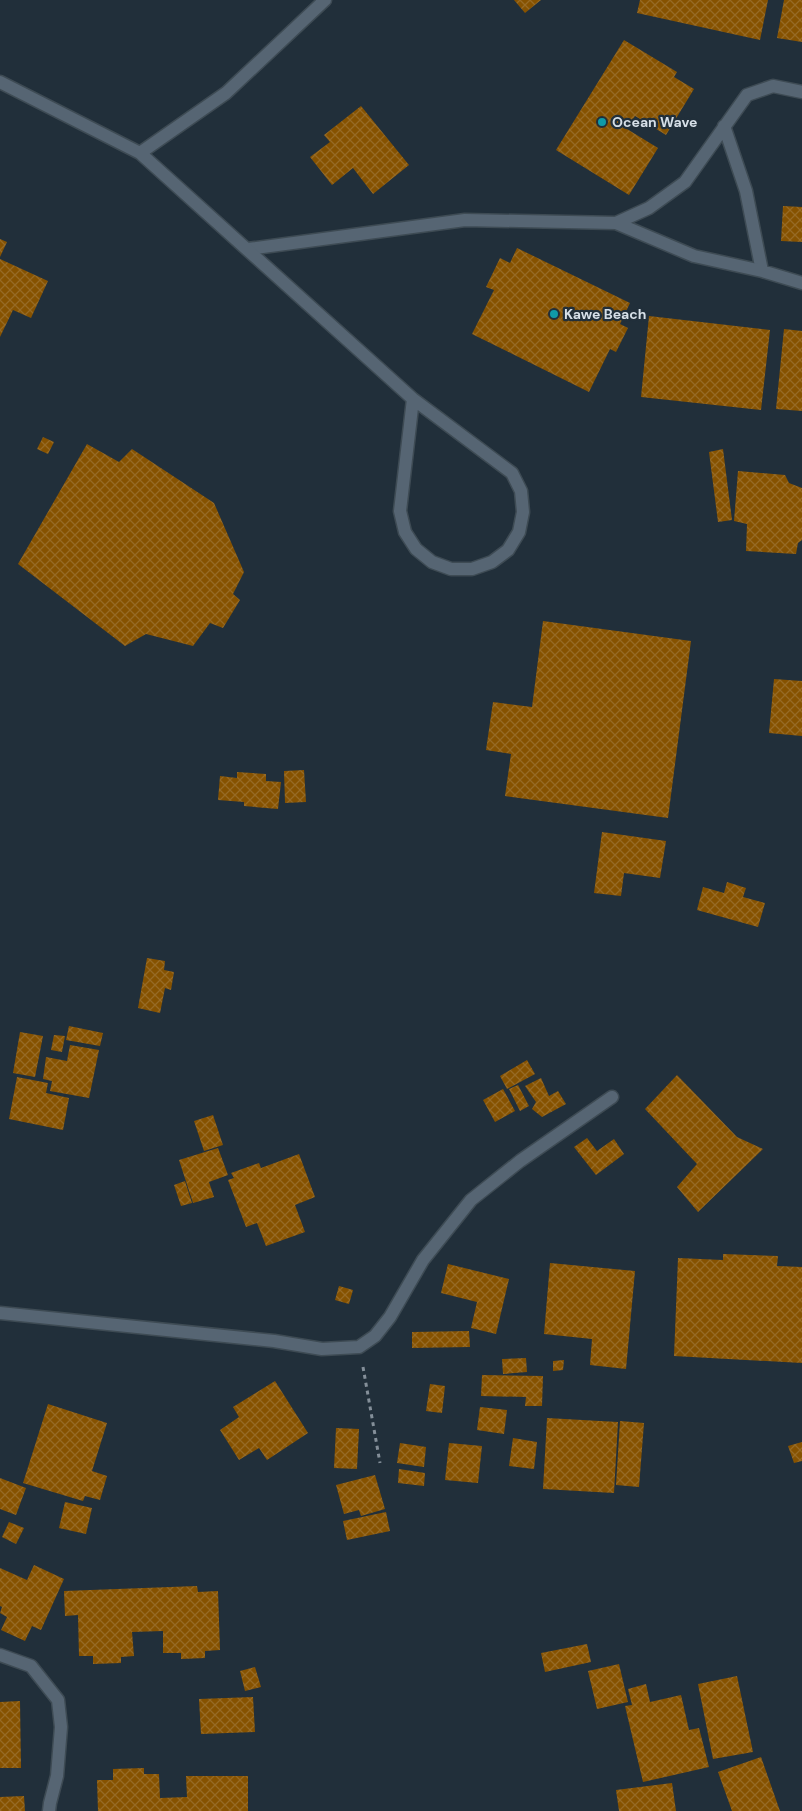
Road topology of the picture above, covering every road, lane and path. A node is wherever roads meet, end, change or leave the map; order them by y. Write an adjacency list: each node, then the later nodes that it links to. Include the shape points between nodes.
1 (325, 0): 5 (street, via 226,93)
2 (0, 82): 5 (street)
3 (802, 92): 4 (street, via 773,86 747,95)
4 (724, 126): 6 (street, via 685,182 649,208); 8 (street, via 746,191)
5 (140, 153): 7 (street)
6 (616, 223): 7 (street, via 465,220); 8 (street, via 694,256)
7 (248, 249): 10 (street)
8 (762, 271): 9 (street)
9 (802, 283)
10 (413, 399): 10 (street, via 400,512 405,532 416,549 432,562 452,570 472,570 492,562 508,550 519,532 523,512 521,491 512,473)
11 (612, 1097): 13 (street, via 520,1161 471,1200 423,1260 376,1336)
12 (0, 1313): 13 (street, via 322,1348)
13 (359, 1347): 14 (path)
14 (380, 1463)
15 (0, 1655): 16 (street, via 31,1666 58,1700 61,1727 57,1776)
16 (49, 1811)

